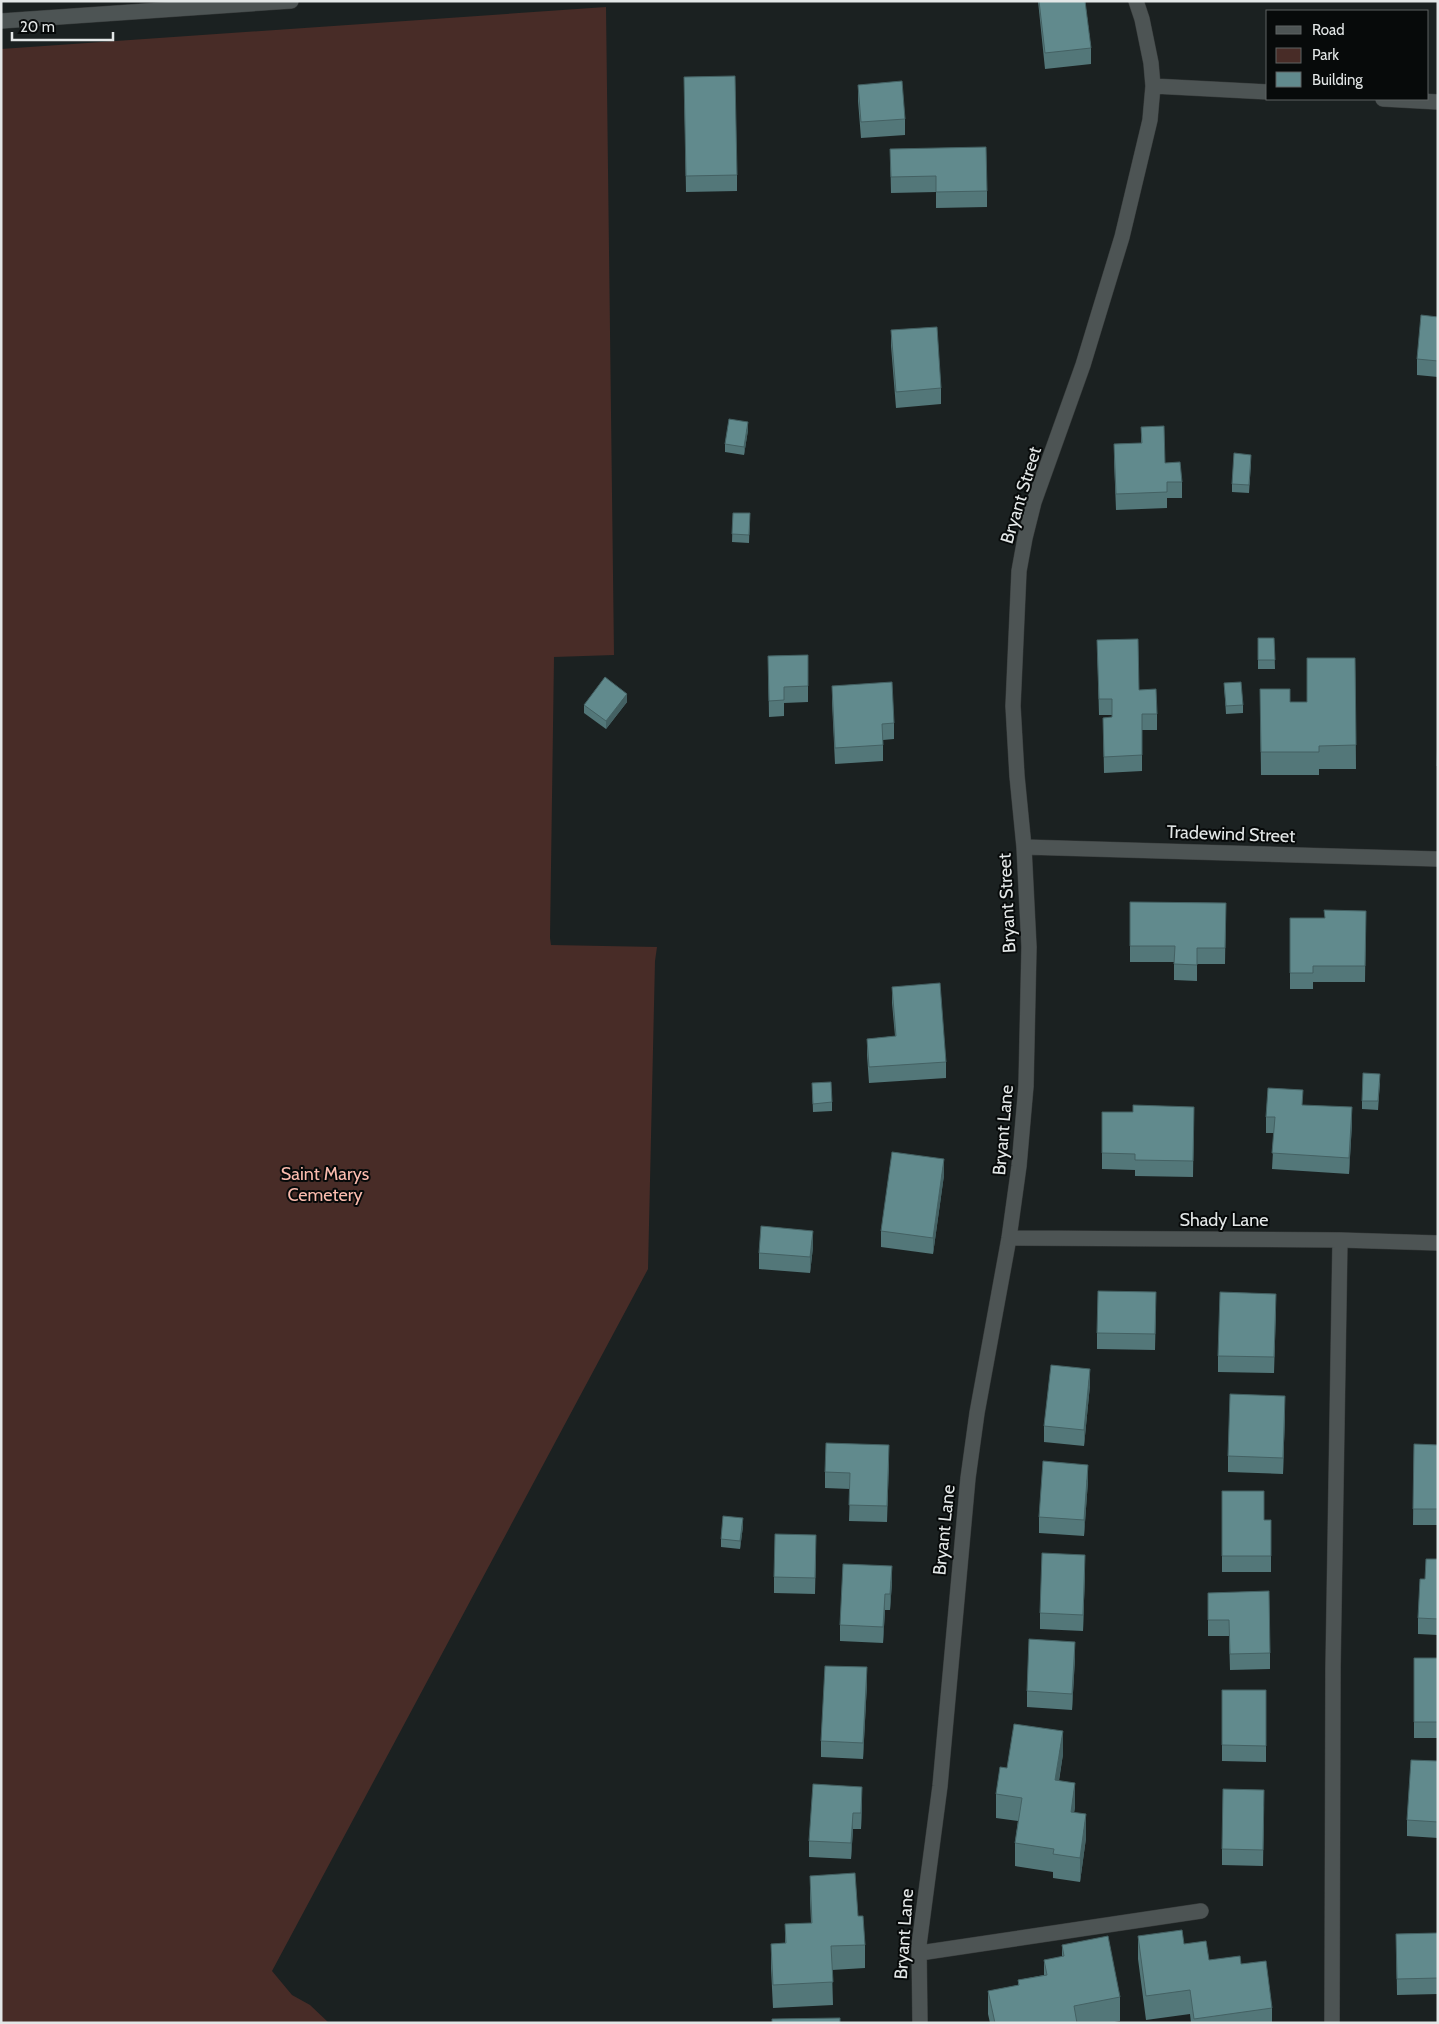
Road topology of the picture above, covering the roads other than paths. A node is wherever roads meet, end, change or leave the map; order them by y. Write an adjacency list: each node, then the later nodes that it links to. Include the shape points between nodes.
1 (291, 1): 3 (street)
2 (1136, 1): 4 (street, Bryant Street, via 1147,41)
3 (1, 22)
4 (1153, 86): 5 (street); 8 (street, Bryant Street, via 1150,120 1122,236 1025,538 1017,604 1013,706)
5 (1266, 92)
6 (1401, 100): 7 (street)
7 (1438, 102)
8 (1024, 847): 9 (street, Tradewind Street); 10 (street, Bryant Street, via 1029,947)
9 (1438, 859)
10 (1028, 1044): 11 (street, Bryant Lane, via 1020,1157)
11 (1009, 1238): 12 (street, Shady Lane); 15 (street, Bryant Lane, via 968,1478 940,1786)
12 (1340, 1240): 13 (street, Shady Lane); 17 (street, via 1333,1669)
13 (1438, 1243)
14 (1201, 1911): 15 (street)
15 (920, 1954): 16 (street, Bryant Lane)
16 (920, 2023)
17 (1332, 2023)

